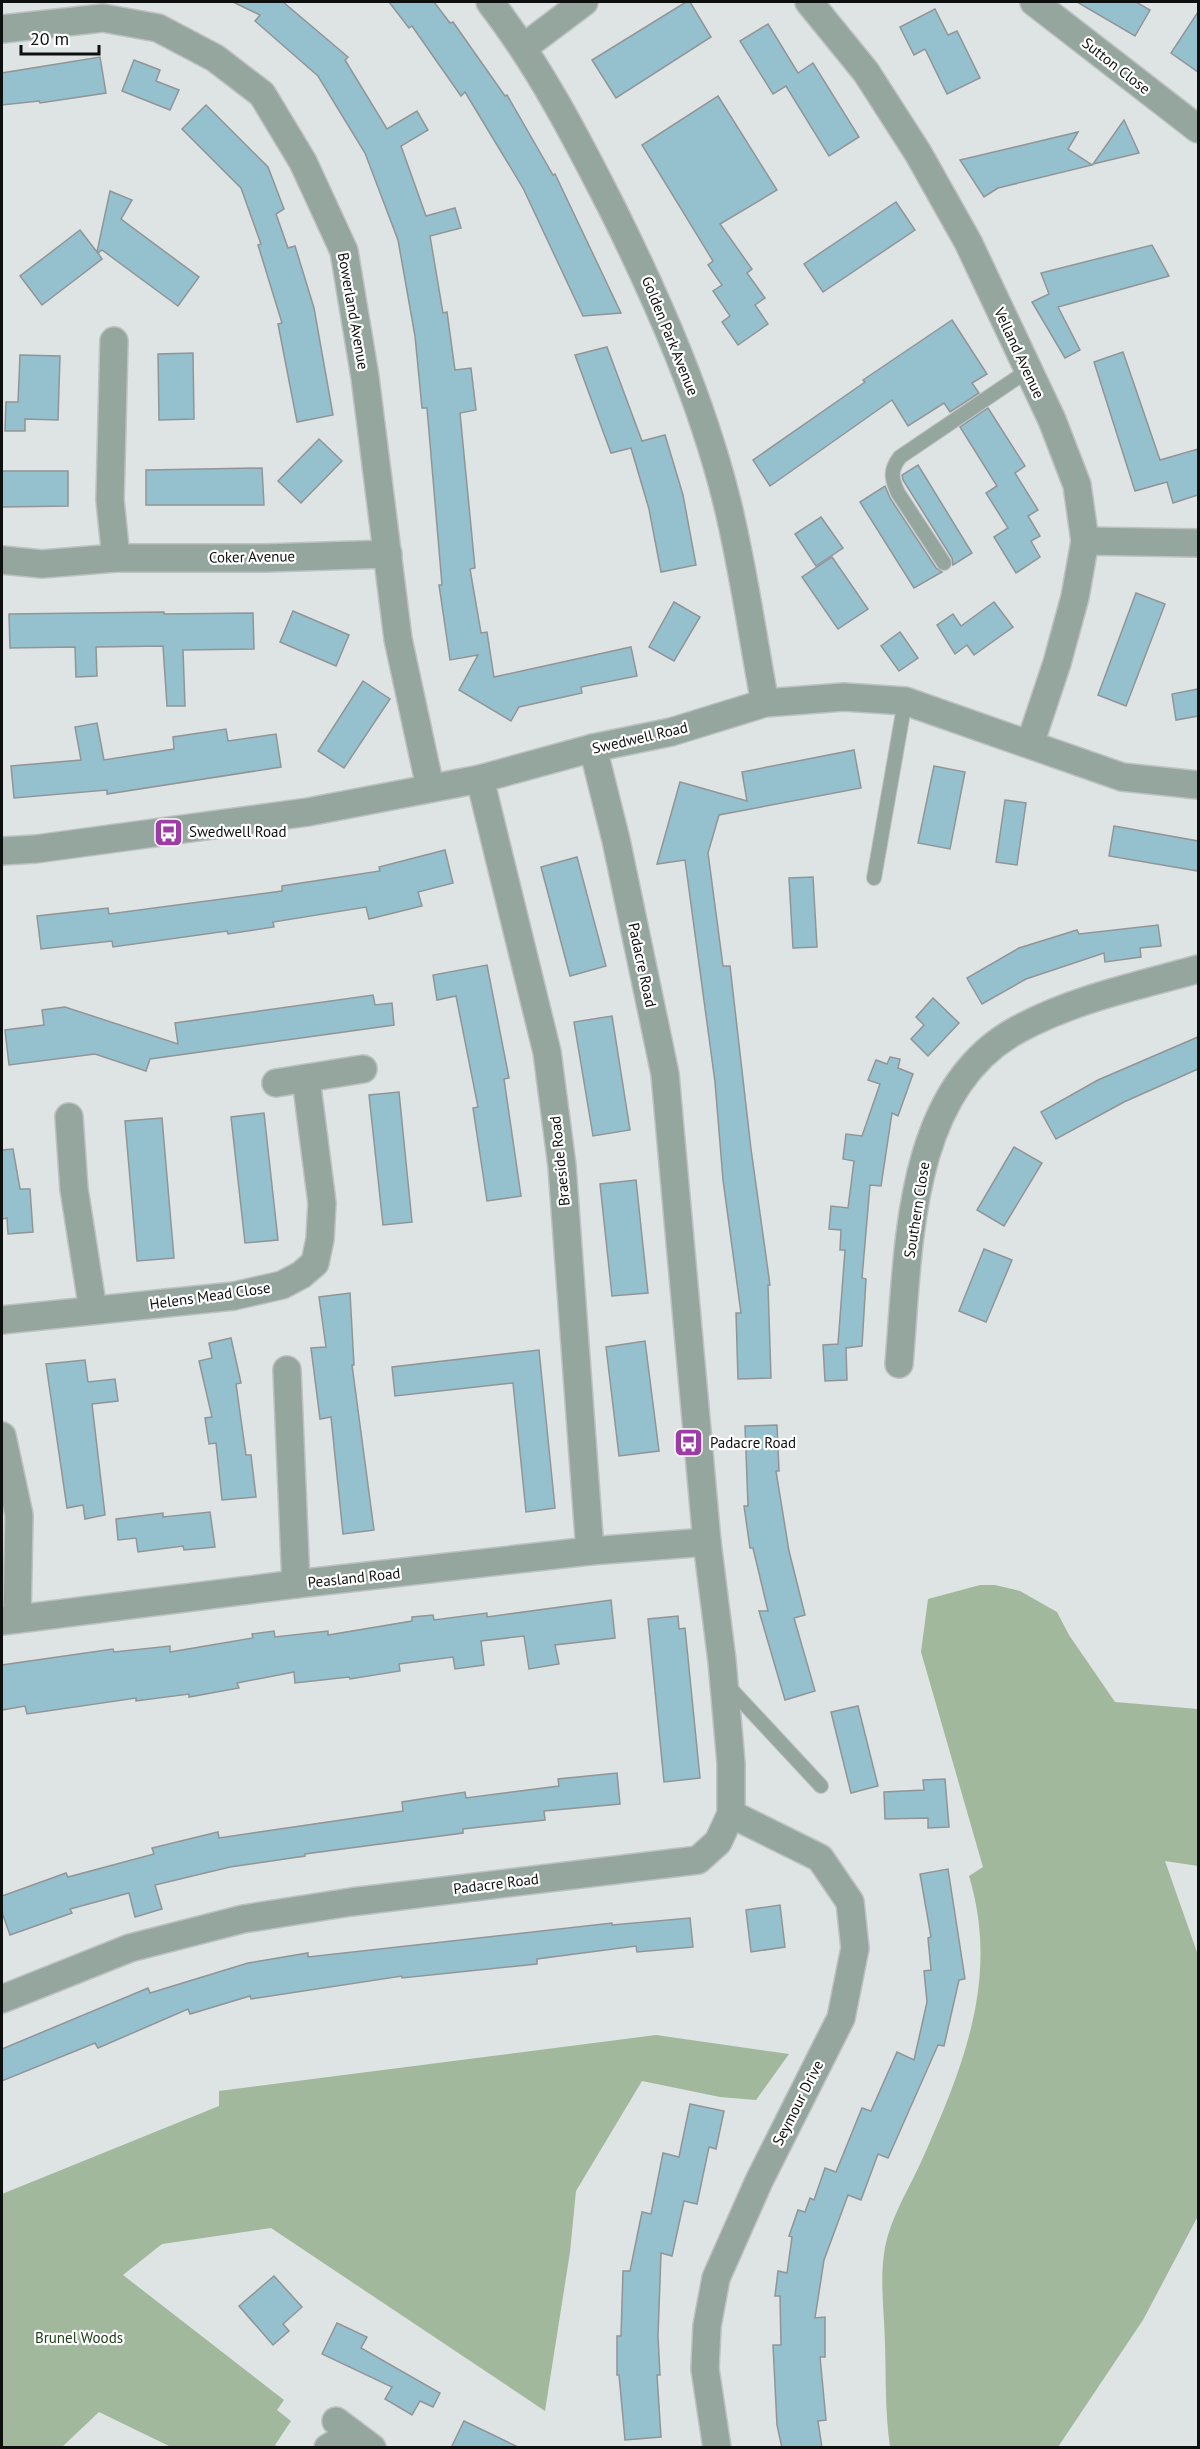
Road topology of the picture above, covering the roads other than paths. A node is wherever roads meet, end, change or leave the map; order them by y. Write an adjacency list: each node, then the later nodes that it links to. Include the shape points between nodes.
1 (490, 2): 6 (street, Golden Park Avenue)
2 (584, 2): 6 (street)
3 (808, 2): 9 (street, Velland Avenue, via 866,72 918,153 968,242)
4 (1034, 2): 7 (street, Sutton Close)
5 (2, 29): 12 (street, Bowerland Avenue, via 103,18 158,28 215,58 262,94 303,162 344,251)
6 (524, 47): 17 (street, Golden Park Avenue, via 578,140 642,268 696,398 726,499)
7 (1198, 129)
8 (114, 341): 13 (street, via 110,500)
9 (1027, 371): 10 (street, Velland Avenue, via 1052,420 1077,485); 15 (lane, via 900,456 892,467 892,481 898,493)
10 (1085, 541): 11 (street); 18 (street, Velland Avenue, via 1072,608)
11 (1198, 543)
12 (388, 554): 13 (street, Coker Avenue); 22 (street, Bowerland Avenue, via 398,639)
13 (116, 558): 14 (street, Coker Avenue, via 42,564)
14 (2, 560)
15 (944, 563)
16 (905, 701): 17 (street, Swedwell Road, via 844,697); 18 (street, Swedwell Road); 24 (lane)
17 (765, 704): 19 (street, Swedwell Road, via 671,732)
18 (1030, 744): 21 (street, Swedwell Road, via 1122,777)
19 (593, 748): 20 (street, Swedwell Road); 35 (street, Padacre Road, via 665,1074)
20 (480, 779): 22 (street, Swedwell Road); 36 (street, Braeside Road, via 548,1052 562,1166)
21 (1198, 785)
22 (430, 787): 23 (street, Swedwell Road, via 308,812)
23 (2, 851)
24 (874, 878)
25 (1198, 969): 32 (street, Southern Close, via 1064,1008 1016,1030 981,1056 943,1106 922,1166 910,1240)
26 (363, 1069): 27 (street)
27 (306, 1079): 28 (street); 30 (street, Helens Mead Close, via 322,1203 315,1263 282,1285 234,1296)
28 (276, 1083)
29 (69, 1117): 30 (street, via 74,1189)
30 (93, 1310): 31 (street, Helens Mead Close)
31 (2, 1320)
32 (899, 1364)
33 (286, 1370): 37 (street)
34 (2, 1436): 38 (street, via 19,1515)
35 (707, 1542): 36 (street, Peasland Road); 39 (street, Padacre Road)
36 (590, 1551): 37 (street, Peasland Road)
37 (296, 1584): 38 (street, Peasland Road)
38 (9, 1620)
39 (724, 1681): 40 (lane); 41 (street, Padacre Road)
40 (820, 1786)
41 (731, 1814): 42 (street, Padacre Road, via 718,1842 698,1860 243,1919 130,1948); 45 (street, Seymour Drive, via 820,1858 850,1902 855,1948 841,2018 759,2181 716,2278 707,2326 705,2369)
42 (2, 1999)
43 (353, 2434): 44 (street)
44 (328, 2448)
45 (717, 2448)

